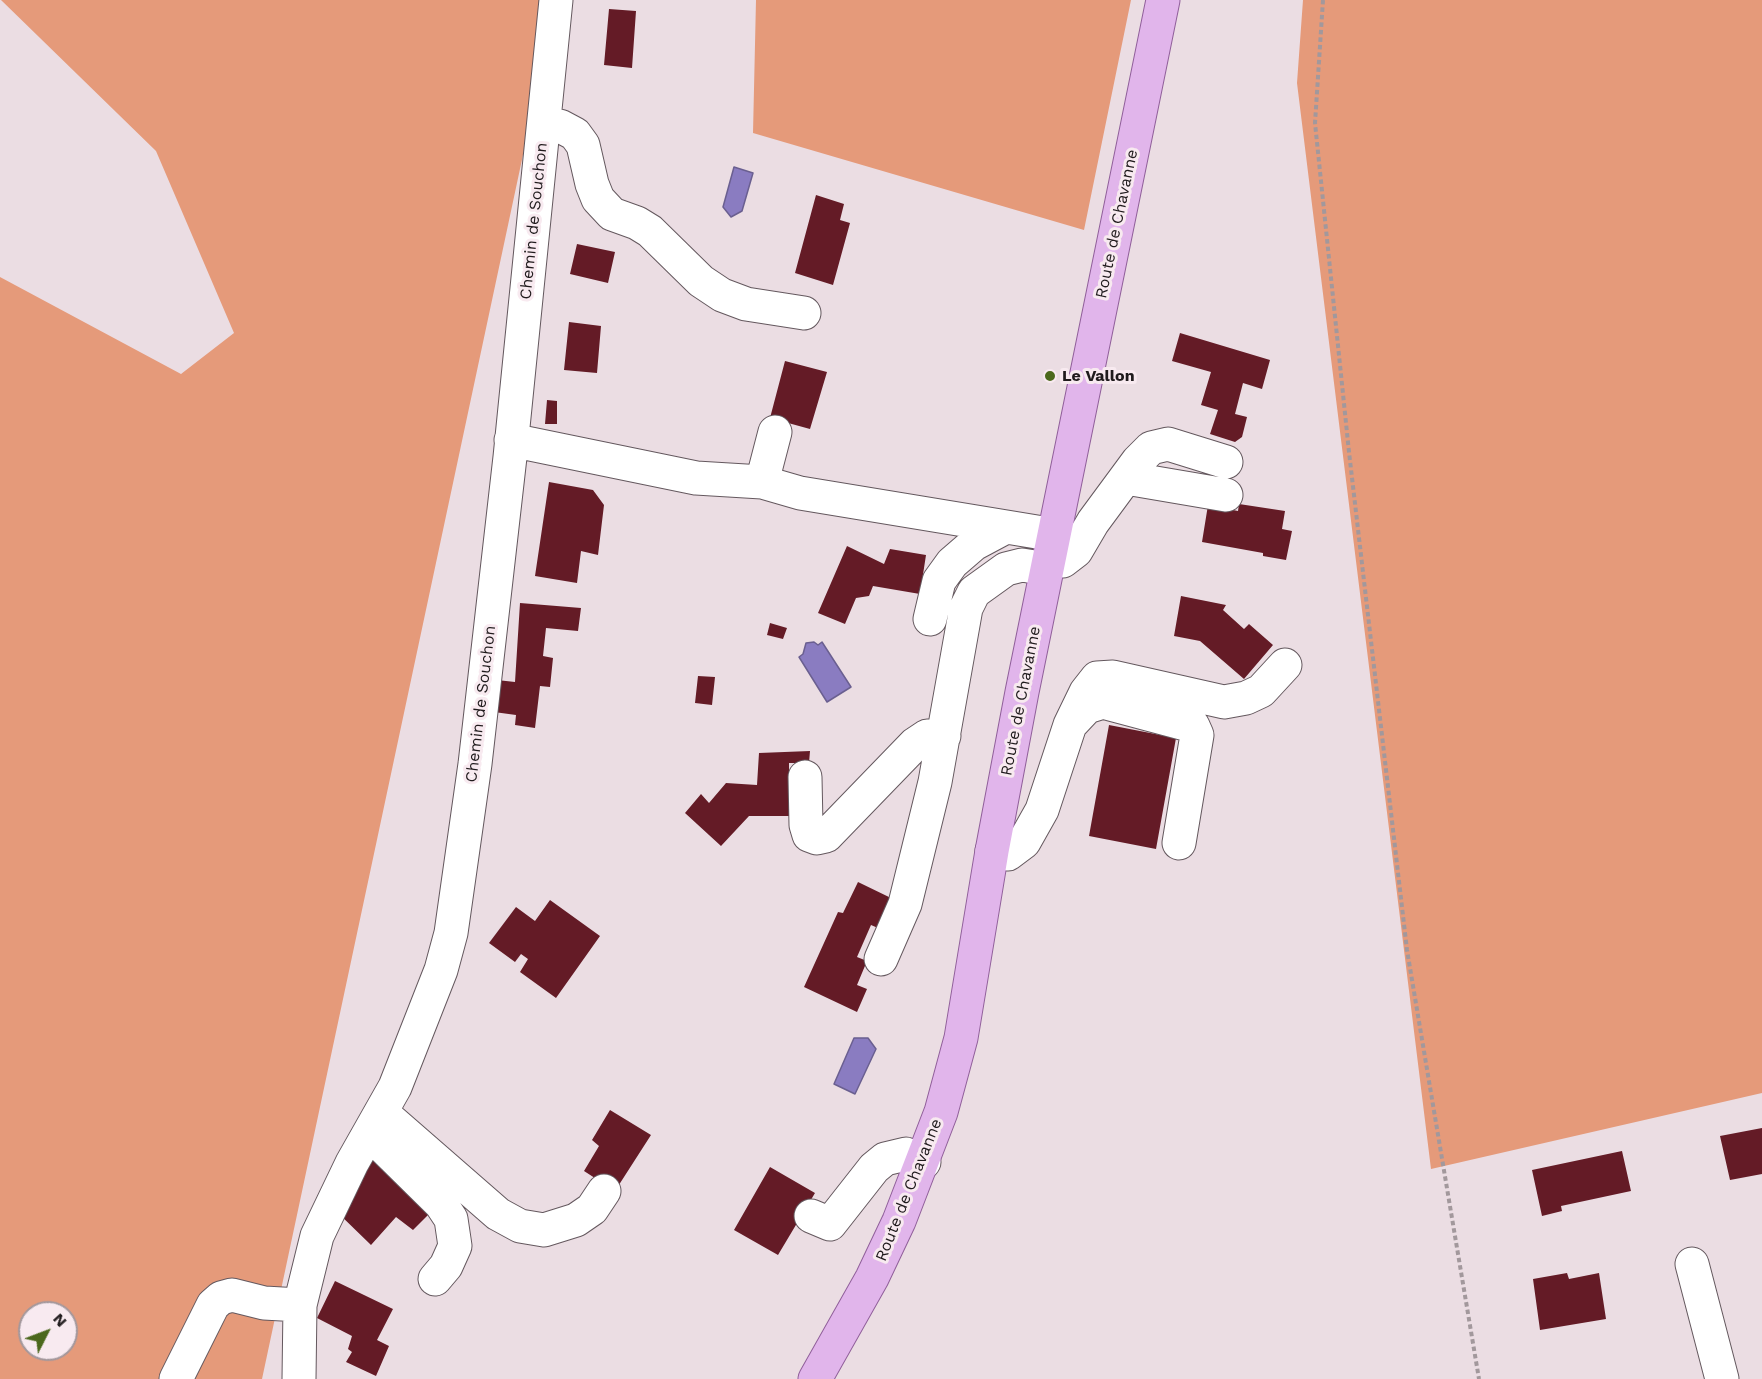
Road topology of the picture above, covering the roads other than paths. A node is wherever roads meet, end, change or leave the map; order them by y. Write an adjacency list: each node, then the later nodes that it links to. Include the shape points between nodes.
1 (556, 0): 3 (street, Chemin de Souchon)
2 (1163, 0): 12 (main road, Route de Chavanne)
3 (544, 124): 4 (street, via 568,130 583,145 598,199 612,214 650,231 701,281 746,304); 6 (street, Chemin de Souchon)
4 (804, 313)
5 (775, 432): 9 (street)
6 (512, 440): 9 (street, via 696,478); 21 (street, Chemin de Souchon, via 475,764 451,933 441,970 395,1087)
7 (1226, 462): 8 (street, via 1167,444 1151,448)
8 (1126, 478): 10 (street); 12 (street, via 1076,552 1063,561)
9 (762, 482): 11 (street, via 800,493)
10 (1226, 495)
11 (1004, 528): 12 (street); 13 (street, via 990,533 952,563 939,581)
12 (1051, 554): 16 (street, via 1006,569 974,592 966,608); 19 (main road, Route de Chavanne)
13 (930, 619)
14 (1285, 664): 15 (street, via 1262,691 1224,702 1113,677 1097,678)
15 (1070, 725): 18 (street, via 1087,707 1103,702 1193,726 1197,735); 19 (street, via 1042,810 1024,842 1008,854)
16 (944, 736): 17 (street, via 927,736 915,744 826,836 809,835); 20 (street, via 905,904)
17 (805, 777)
18 (1179, 843)
19 (992, 851): 22 (main road, Route de Chavanne, via 961,1038)
20 (881, 959)
21 (375, 1123): 23 (street, via 520,1226 544,1230 576,1220 592,1209); 26 (street, via 451,1219 455,1246); 27 (street, Chemin de Souchon, via 317,1236)
22 (924, 1162): 24 (street, via 906,1154 885,1160 874,1168 830,1224); 30 (main road, Route de Chavanne, via 872,1278)
23 (604, 1191)
24 (811, 1216)
25 (1692, 1264): 31 (street)
26 (435, 1279)
27 (300, 1305): 28 (street, via 264,1303 232,1295 221,1298 213,1305); 29 (street, Chemin de Souchon)
28 (176, 1379)
29 (299, 1379)
30 (815, 1379)
31 (1722, 1379)

